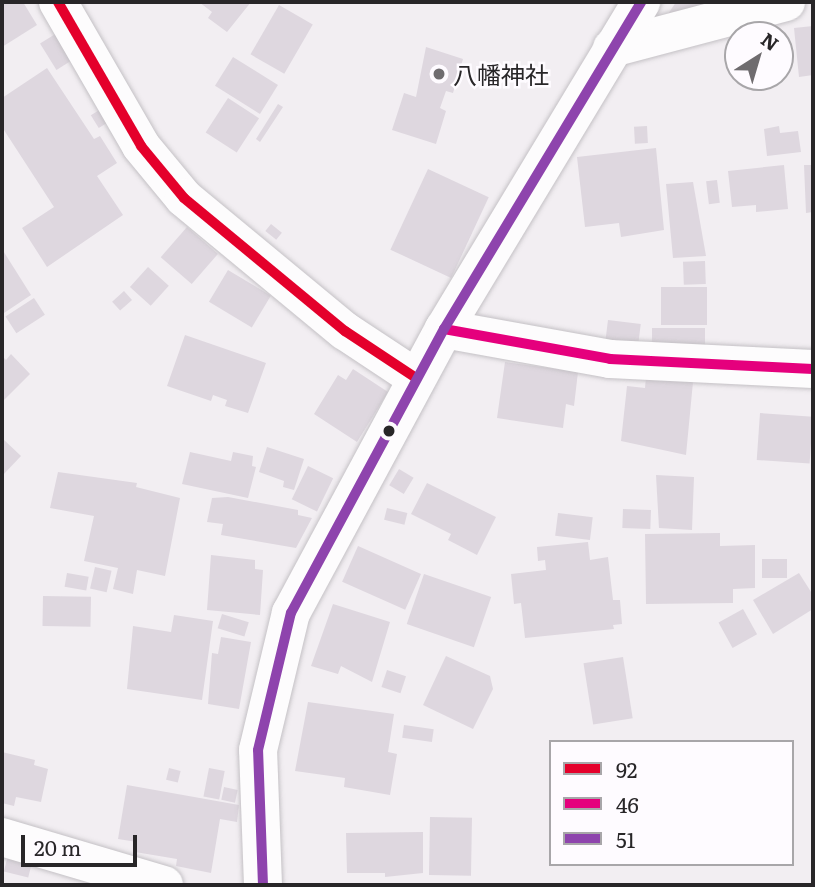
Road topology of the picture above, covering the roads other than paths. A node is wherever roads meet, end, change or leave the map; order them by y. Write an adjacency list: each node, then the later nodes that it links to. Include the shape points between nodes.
1 (58, 2): 7 (street, via 141,146 184,198 345,331)
2 (641, 2): 4 (street)
3 (786, 2): 4 (street)
4 (612, 48): 5 (street)
5 (444, 329): 6 (street, via 610,359); 7 (street)
6 (813, 369)
7 (416, 378): 10 (street, via 291,613 258,750)
8 (2, 837): 9 (street)
9 (164, 885)
10 (263, 885)

